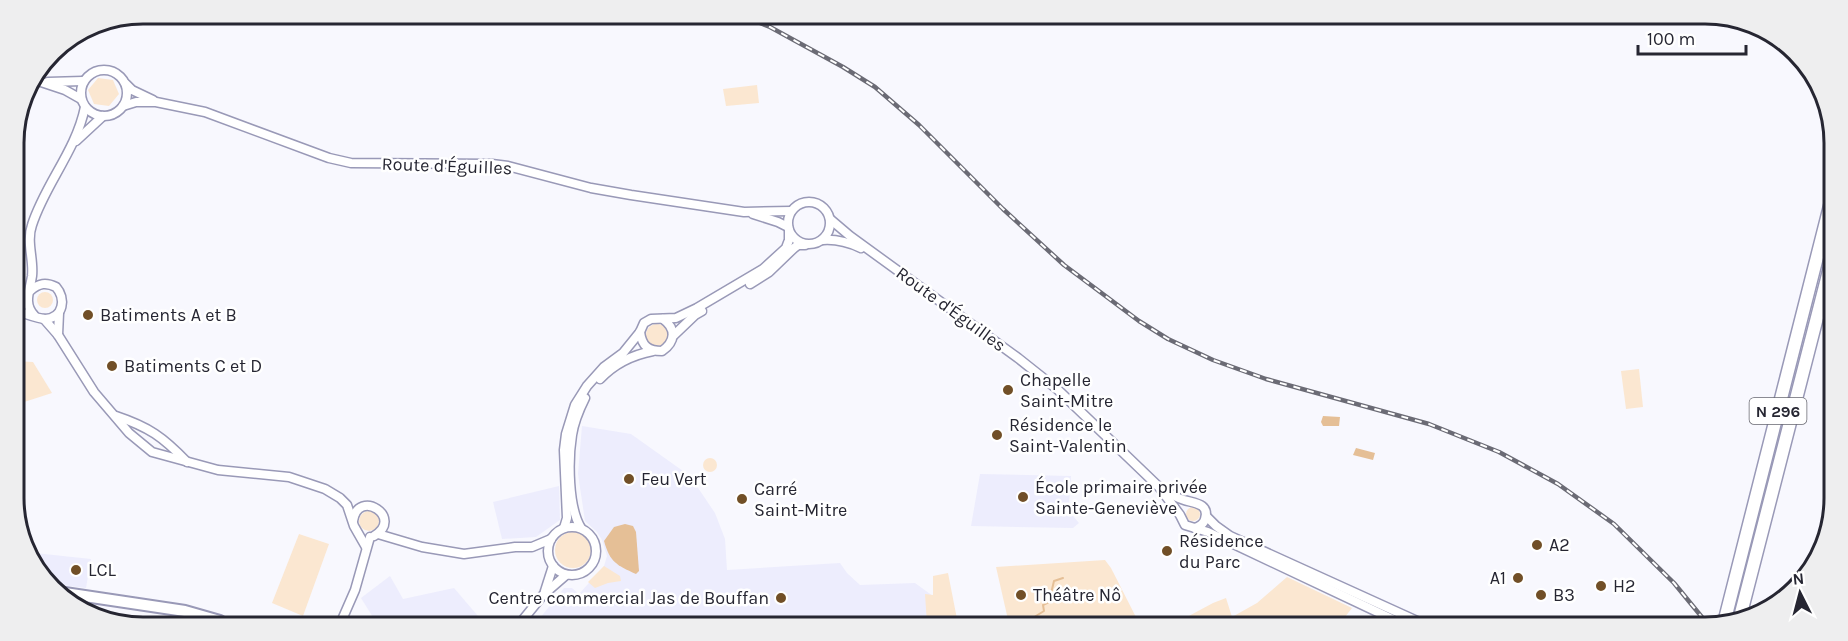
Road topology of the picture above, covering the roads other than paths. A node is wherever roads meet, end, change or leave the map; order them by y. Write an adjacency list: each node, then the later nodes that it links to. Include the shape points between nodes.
1 (41, 81): 3 (street)
2 (83, 81): 3 (street); 4 (street, via 89,74 106,69 118,74); 5 (street)
3 (47, 82): 5 (street)
4 (126, 84): 6 (street, Route d'Éguilles); 7 (street)
5 (81, 99): 8 (street)
6 (156, 102): 7 (street, Route d'Éguilles); 11 (street, Route d'Éguilles, via 205,112 344,161 508,166 610,191)
7 (123, 106): 9 (street, via 114,114)
8 (85, 107): 9 (street); 10 (street)
9 (103, 116): 10 (street)
10 (74, 143): 19 (street, via 39,205 31,228 29,249)
11 (744, 212): 12 (street, Route d'Éguilles); 14 (street, Route d'Éguilles)
12 (791, 212): 13 (street, via 810,202 822,207); 14 (street)
13 (830, 219): 16 (street); 18 (street, Route d'Éguilles)
14 (788, 229): 17 (street, via 795,240); 29 (street, via 786,248 765,267 693,310)
15 (1824, 229): 57 (highway, N 296)
16 (823, 240): 17 (street); 18 (street, Route d'Éguilles, via 847,242)
17 (805, 245): 32 (street, via 798,245 762,276 695,315)
18 (876, 254): 36 (street, Route d'Éguilles, via 1057,389)
19 (33, 269): 20 (street); 22 (street)
20 (43, 283): 22 (street); 25 (street, via 56,286 60,292 63,298)
21 (1824, 290): 56 (highway, N 296)
22 (30, 291): 23 (street)
23 (27, 300): 24 (street); 27 (street)
24 (24, 305)
25 (58, 312): 28 (street); 31 (street)
26 (24, 313): 27 (street)
27 (34, 315): 28 (street)
28 (44, 319): 31 (street)
29 (663, 319): 30 (street, via 651,319); 32 (street, via 669,323)
30 (640, 332): 33 (street, via 641,340); 43 (street, via 623,353 596,375 575,405 568,423)
31 (58, 335): 34 (street)
32 (673, 336): 33 (street, via 662,351)
33 (653, 351): 44 (street, via 637,354 612,368 593,386 580,407 572,436 570,469 575,517)
34 (114, 416): 35 (street, via 152,430); 35 (street, via 152,452)
35 (187, 463): 38 (street, via 302,480 334,494)
36 (1159, 487): 37 (street, Route d'Éguilles); 40 (street, Route d'Éguilles)
37 (1190, 502): 40 (street); 41 (street, via 1202,506)
38 (347, 505): 39 (street); 42 (street)
39 (360, 508): 42 (street); 46 (street, via 369,505 383,514)
40 (1180, 515): 45 (street, via 1185,525)
41 (1206, 516): 45 (street, via 1203,524); 63 (street, via 1230,536)
42 (353, 522): 47 (street)
43 (564, 528): 44 (street); 48 (street)
44 (582, 528): 52 (street, via 595,542 595,560 582,574)
45 (1195, 528): 62 (street)
46 (377, 532): 47 (street); 49 (street); 50 (street, via 422,547 464,554)
47 (360, 534): 49 (street)
48 (551, 539): 50 (street); 51 (street)
49 (366, 547): 60 (street)
50 (532, 547): 51 (street)
51 (551, 562): 52 (street); 54 (street)
52 (566, 575): 54 (street)
53 (73, 594): 59 (main road)
54 (543, 595): 61 (street)
55 (84, 601): 58 (main road)
56 (1741, 611)
57 (1726, 615)
58 (183, 617)
59 (206, 617)
60 (343, 617)
61 (525, 617)
62 (1388, 617)
63 (1408, 617)

